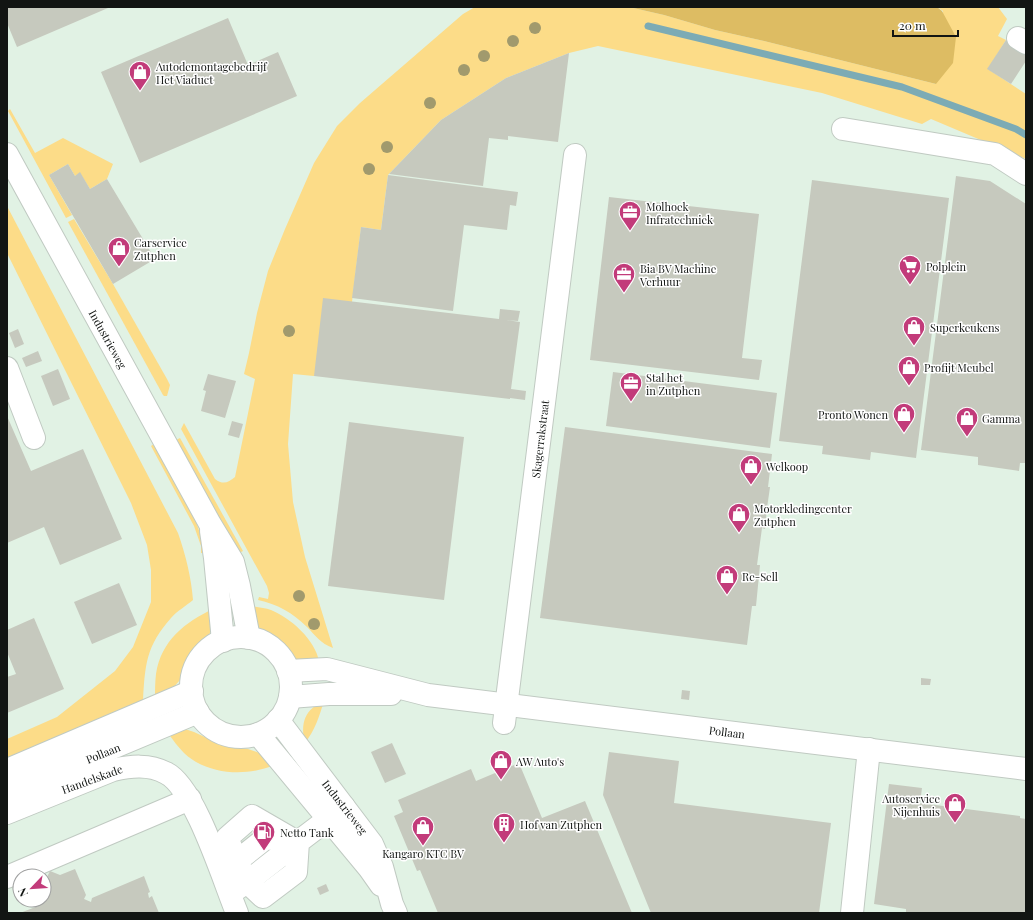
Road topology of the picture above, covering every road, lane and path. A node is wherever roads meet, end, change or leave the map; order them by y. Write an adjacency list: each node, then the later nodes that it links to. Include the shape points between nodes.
1 (843, 129): 4 (street, via 995,154)
2 (7, 154): 7 (street, Industrieweg)
3 (575, 155): 15 (street, Skagerrakstraat)
4 (1026, 174)
5 (7, 368): 6 (street)
6 (34, 438)
7 (210, 524): 8 (street, Industrieweg, via 234,562); 9 (street, Industrieweg)
8 (249, 638): 9 (street); 10 (street, via 270,647 281,657)
9 (223, 641): 11 (street, via 199,660 193,675)
10 (288, 671): 12 (street, Pollaan, via 327,669); 13 (street)
11 (192, 691): 14 (street); 20 (street, Pollaan)
12 (428, 695): 13 (street, Pollaan, via 329,694); 15 (street, Pollaan)
13 (290, 697): 16 (street)
14 (198, 712): 17 (street, via 209,725 225,734 241,737); 21 (street, Pollaan)
15 (505, 714): 18 (street, Pollaan)
16 (278, 720): 17 (street); 24 (street, Industrieweg)
17 (258, 734): 24 (street, Industrieweg)
18 (869, 749): 19 (street, Pollaan); 30 (street)
19 (1026, 769)
20 (7, 770)
21 (7, 792)
22 (190, 799): 23 (street, Handelskade, via 168,774 148,767 130,766 96,776); 26 (street); 28 (street, Handelskade)
23 (7, 813)
24 (336, 813): 25 (street); 29 (street, Industrieweg)
25 (298, 842): 27 (street); 27 (street, via 252,816 228,838)
26 (7, 877)
27 (248, 882): 28 (street)
28 (233, 903)
29 (394, 908)
30 (852, 913)

